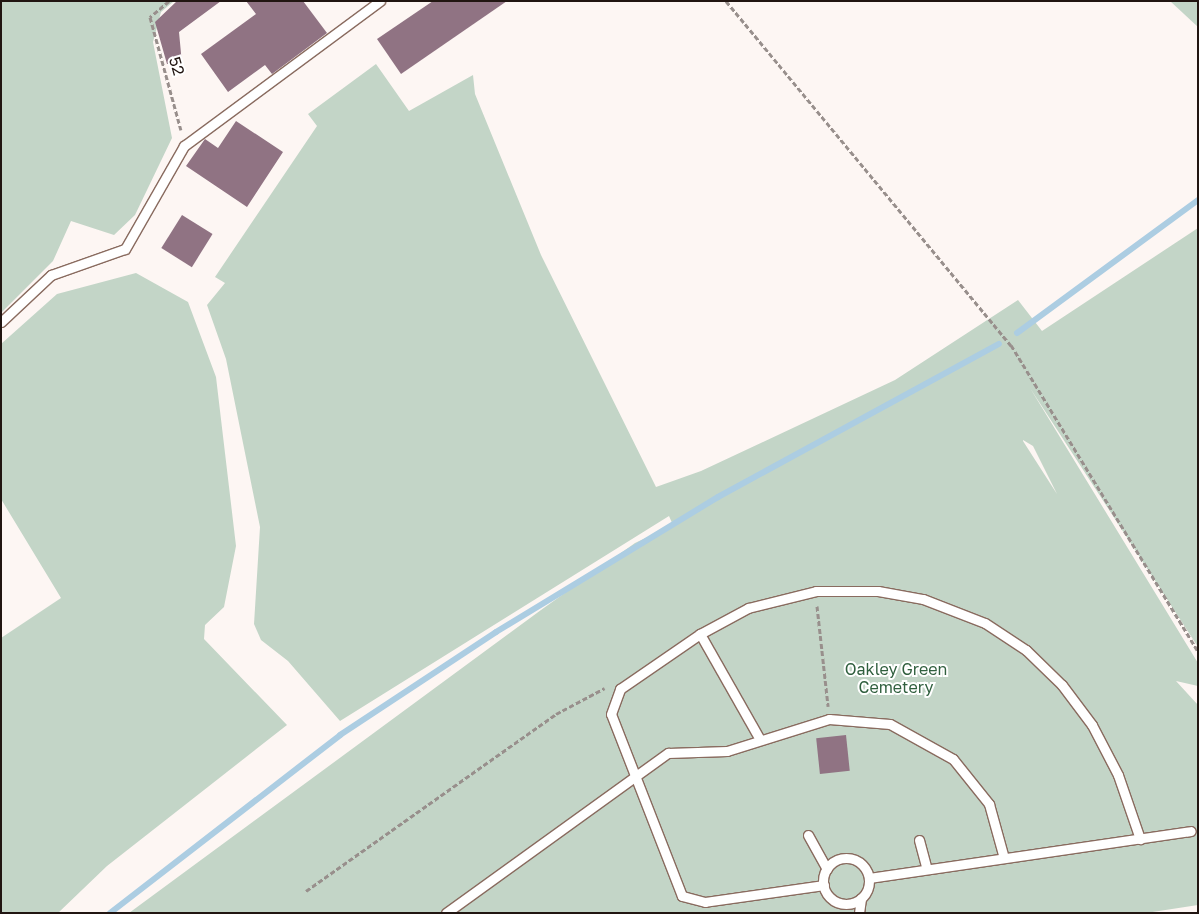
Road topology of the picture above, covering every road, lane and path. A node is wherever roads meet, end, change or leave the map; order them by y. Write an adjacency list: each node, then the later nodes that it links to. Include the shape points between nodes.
1 (169, 1): 4 (path, 52, via 150,17)
2 (380, 1): 4 (lane)
3 (726, 1): 8 (path, via 1011,345)
4 (184, 146): 5 (lane, via 126,249 51,276)
5 (1, 322)
6 (816, 591): 7 (lane, via 748,608); 10 (path); 15 (lane, via 878,591 923,599 985,623 1026,650 1062,685 1092,725 1118,775)
7 (700, 634): 11 (lane); 12 (lane, via 620,688 612,701 612,721)
8 (1198, 651)
9 (612, 685): 22 (path, via 556,714)
10 (829, 720): 11 (lane); 17 (lane, via 890,724 953,759 989,804)
11 (759, 738): 12 (lane, via 727,751 668,753)
12 (635, 778): 21 (lane, via 678,891 687,899 705,902); 25 (lane)
13 (1191, 831): 15 (lane)
14 (808, 835): 18 (lane)
15 (1140, 839): 17 (lane)
16 (919, 840): 19 (lane)
17 (1004, 858): 19 (lane)
18 (827, 869): 20 (lane, via 837,860 850,859 863,865); 21 (lane)
19 (927, 869): 20 (lane)
20 (869, 878): 23 (lane)
21 (824, 885): 24 (lane)
22 (306, 891)
23 (861, 898): 24 (lane, via 847,904); 27 (lane)
24 (832, 899): 26 (lane)
25 (446, 913)
26 (838, 913)
27 (859, 913)

